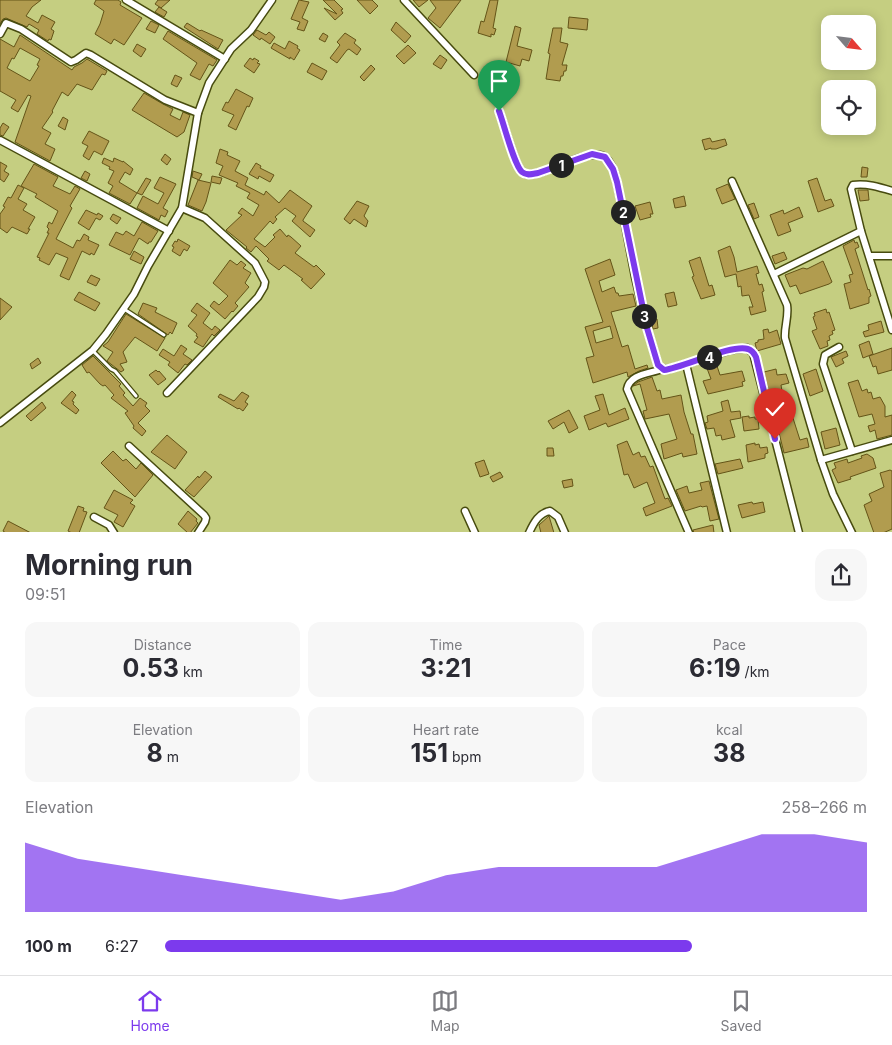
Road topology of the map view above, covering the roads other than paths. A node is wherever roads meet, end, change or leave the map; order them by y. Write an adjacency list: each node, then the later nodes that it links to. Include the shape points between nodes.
1 (126, 0): 5 (street)
2 (272, 0): 5 (street)
3 (404, 0): 6 (street)
4 (0, 34): 8 (street, via 6,23 21,29 71,62 86,53 91,54 165,100)
5 (225, 59): 8 (street)
6 (474, 75)
7 (499, 111): 24 (street, via 514,156 524,173 538,173 592,154 605,157 609,162 617,182 647,328)
8 (198, 113): 12 (street)
9 (0, 140): 13 (street)
10 (732, 180): 17 (street)
11 (892, 191): 14 (street, via 853,184)
12 (182, 208): 13 (street); 25 (street, via 205,218 240,248 255,263 265,282 258,297)
13 (169, 231): 18 (street)
14 (861, 231): 15 (street); 17 (street)
15 (870, 256): 16 (street); 19 (street)
16 (892, 256)
17 (774, 274): 31 (street, via 787,306 785,338)
18 (124, 309): 20 (lane); 22 (street)
19 (892, 330)
20 (164, 335)
21 (839, 347): 30 (street, via 825,355 823,364)
22 (93, 350): 26 (lane); 27 (street)
23 (686, 364): 24 (street); 40 (street); 41 (street, via 731,350 746,348 753,352)
24 (662, 369): 39 (street, via 632,378 627,389)
25 (167, 393)
26 (136, 396)
27 (0, 423)
28 (892, 440): 30 (street)
29 (130, 446): 35 (street, via 204,515 205,522)
30 (852, 451): 31 (street)
31 (821, 460): 42 (street)
32 (465, 510): 36 (street)
33 (94, 517): 34 (street, via 109,525)
34 (114, 532)
35 (198, 532)
36 (475, 532)
37 (529, 532): 38 (street, via 539,516 550,511 558,517)
38 (565, 532)
39 (689, 532)
40 (727, 532)
41 (799, 532)
42 (852, 532)

